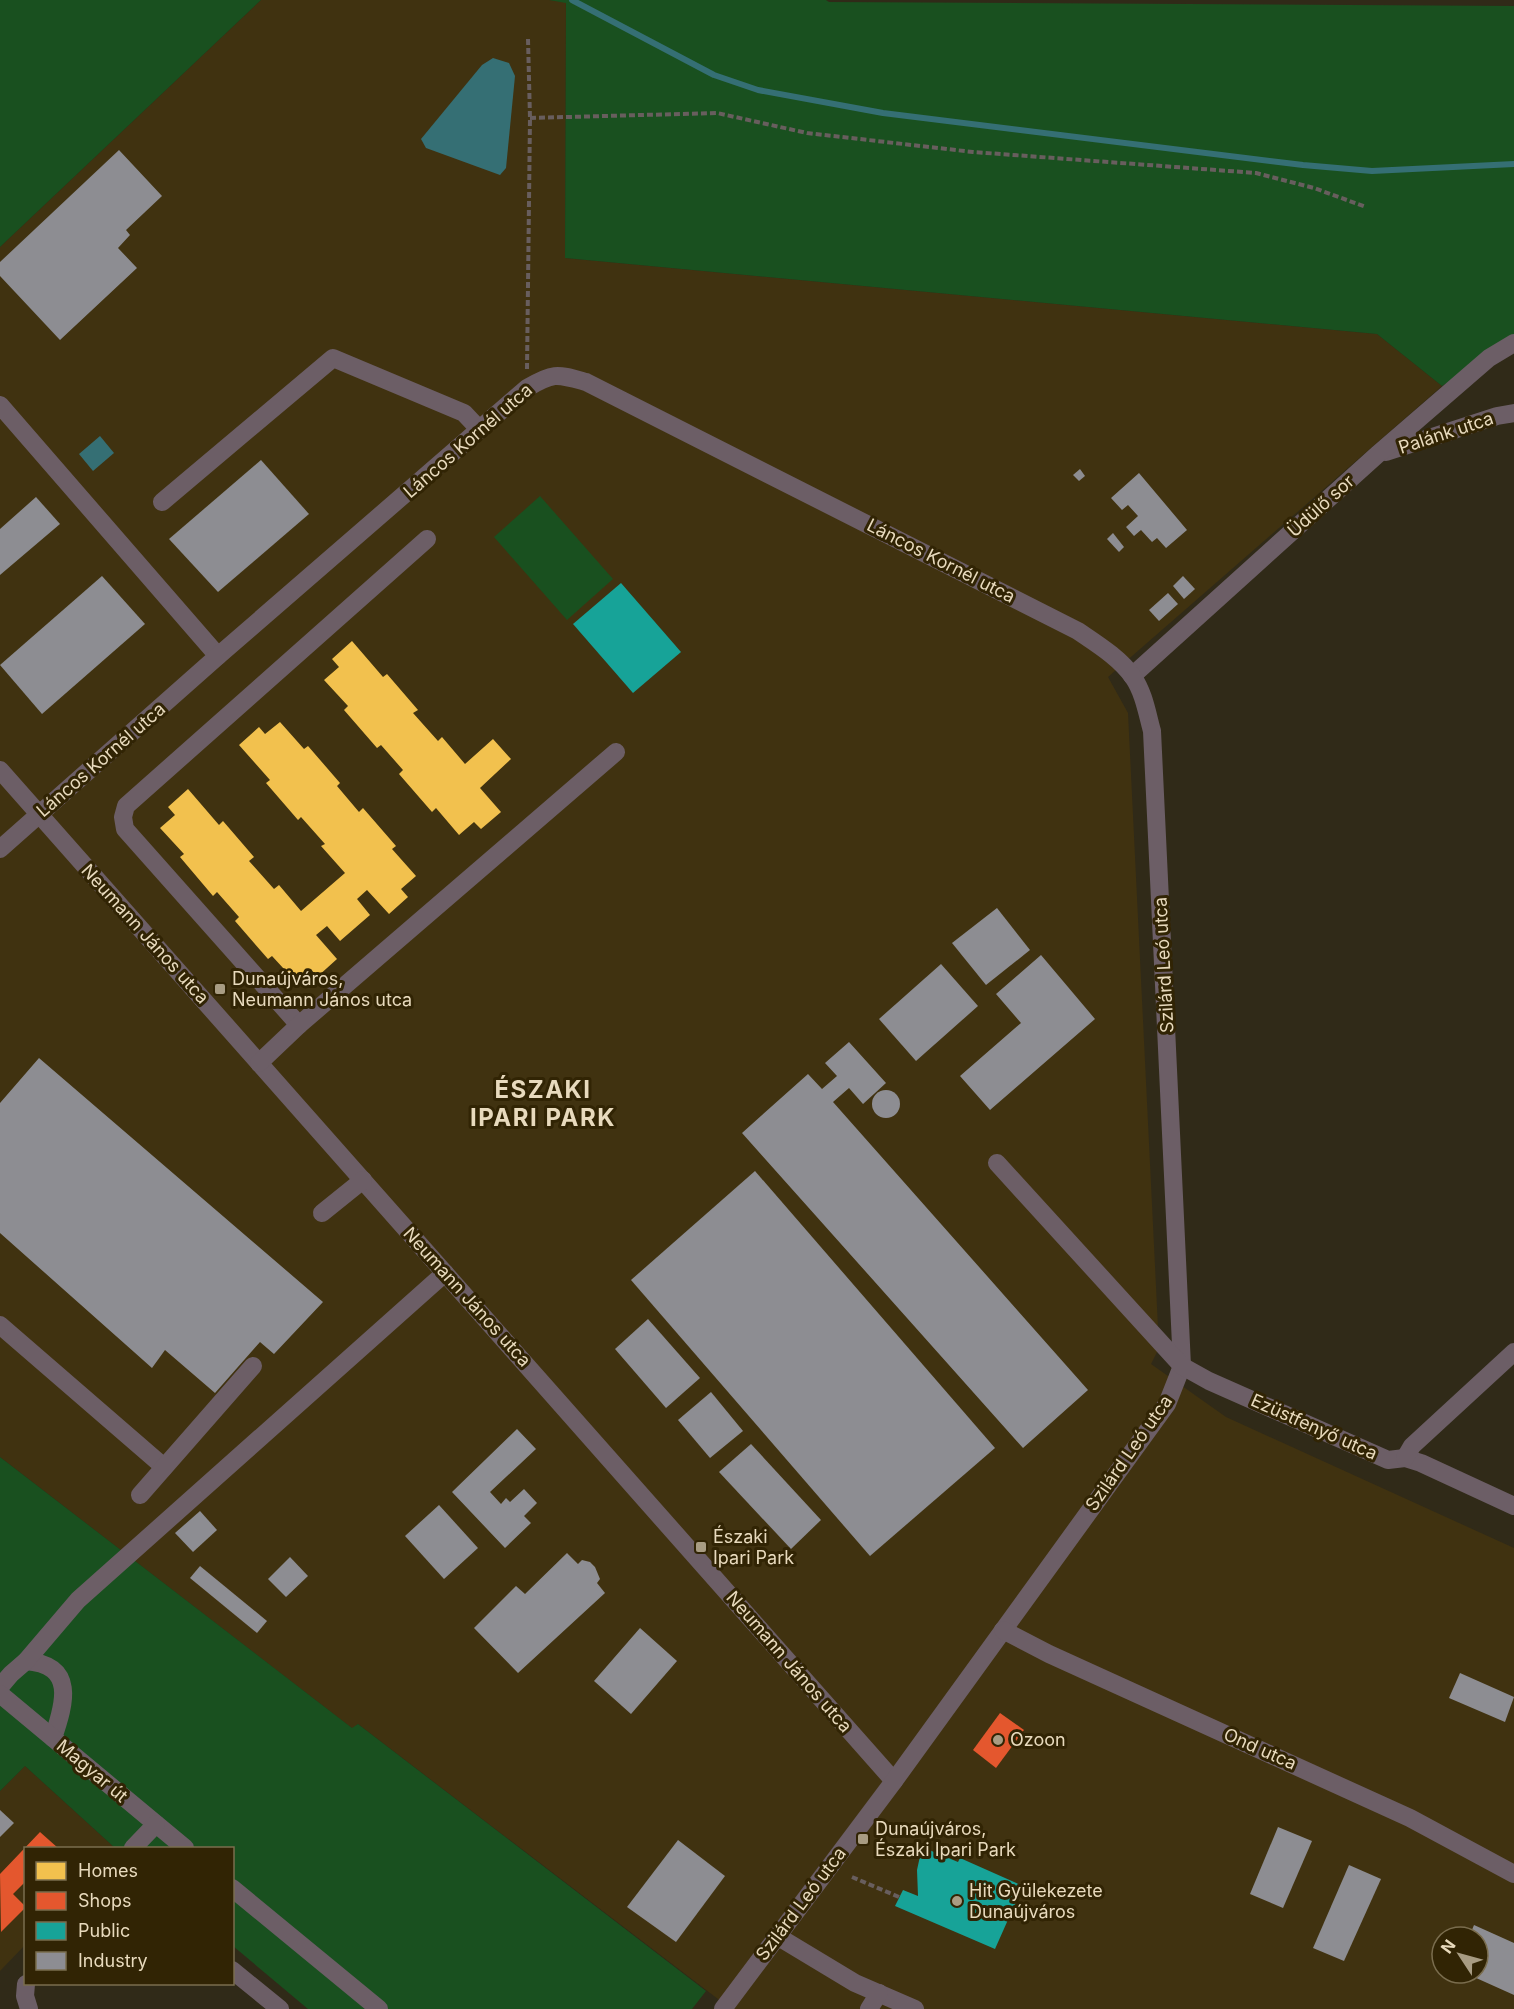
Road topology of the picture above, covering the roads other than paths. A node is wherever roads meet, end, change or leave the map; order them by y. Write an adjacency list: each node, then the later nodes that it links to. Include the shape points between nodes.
1 (1514, 343): 5 (street, Üdülő sor, via 1489,358)
2 (0, 405): 8 (street)
3 (1514, 413): 5 (street, Palánk utca)
4 (480, 430): 6 (street, via 464,413 333,358); 8 (street, Láncos Kornél utca); 9 (street, Láncos Kornél utca, via 527,388 546,377 586,382 1078,631 1107,651)
5 (1378, 454): 9 (street, Üdülő sor)
6 (162, 502)
7 (427, 539): 14 (street, via 126,806 123,817 125,829)
8 (218, 656): 12 (street, Láncos Kornél utca)
9 (1132, 676): 23 (street, Szilárd Leó utca, via 1152,731)
10 (616, 752): 14 (street)
11 (0, 770): 12 (street, Neumann János utca)
12 (39, 814): 13 (street, Láncos Kornél utca); 15 (street, Neumann János utca)
13 (0, 849)
14 (299, 1025): 15 (street)
15 (259, 1063): 17 (street, Neumann János utca)
16 (997, 1163): 23 (street, Ezüstfenyő utca)
17 (363, 1180): 18 (street); 19 (street, Neumann János utca)
18 (322, 1213)
19 (445, 1273): 29 (street, via 78,1600); 33 (street, Neumann János utca)
20 (0, 1325): 25 (street)
21 (1514, 1352): 24 (street, via 1412,1446)
22 (253, 1366): 25 (street)
23 (1182, 1366): 24 (street, Ezüstfenyő utca, via 1209,1382 1388,1460); 28 (street, Szilárd Leó utca, via 1167,1404)
24 (1405, 1458): 27 (street, Ezüstfenyő utca)
25 (164, 1467): 26 (street)
26 (140, 1495)
27 (1514, 1506)
28 (1003, 1630): 33 (street, Szilárd Leó utca); 37 (street, Ond utca, via 1410,1818)
29 (26, 1661): 30 (street); 32 (street, via 51,1666 60,1677 63,1693)
30 (0, 1687)
31 (0, 1694): 32 (street, Magyar út)
32 (53, 1738): 34 (street, Magyar út)
33 (894, 1781): 39 (street, Szilárd Leó utca)
34 (156, 1824): 35 (street); 36 (street, Magyar út)
35 (134, 1847)
36 (184, 1847)
37 (1514, 1874)
38 (234, 1890): 45 (street)
39 (777, 1936): 42 (street); 46 (street, Szilárd Leó utca)
40 (234, 1972): 44 (street)
41 (26, 1985): 43 (street)
42 (879, 1993): 47 (street); 48 (street)
43 (29, 2009)
44 (280, 2009)
45 (379, 2009)
46 (723, 2009)
47 (869, 2009)
48 (915, 2009)

